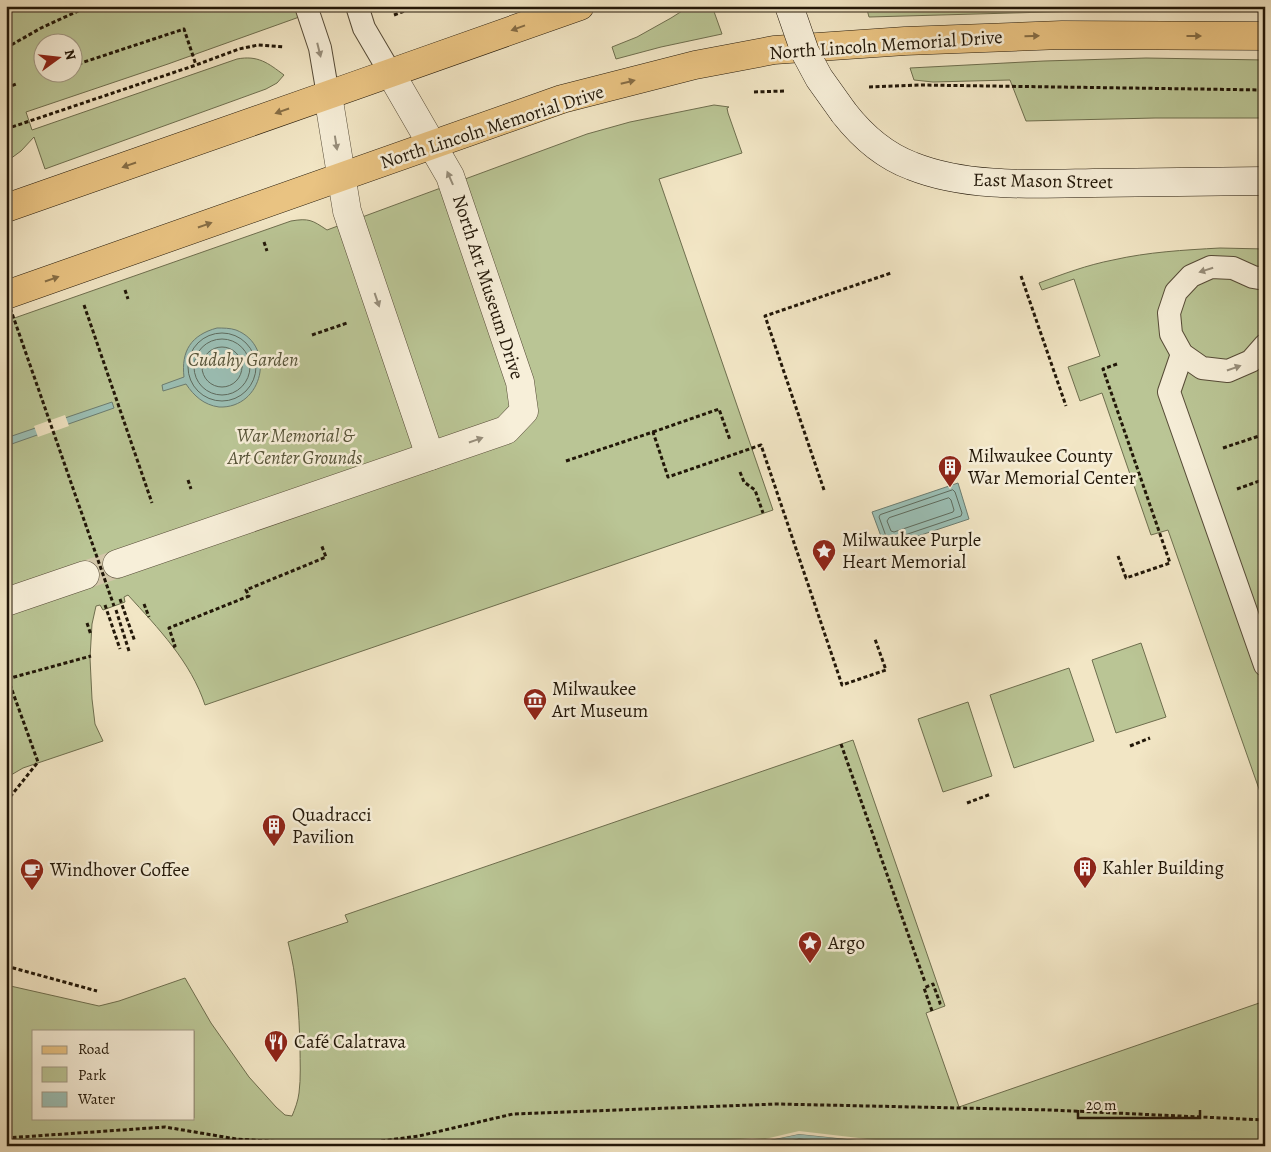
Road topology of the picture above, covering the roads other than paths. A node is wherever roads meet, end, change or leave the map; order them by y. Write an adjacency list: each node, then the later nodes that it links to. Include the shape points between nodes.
1 (306, 6): 7 (lane, one-way to 7, via 320,48)
2 (358, 6): 6 (lane, via 364,28)
3 (580, 6): 6 (main road, one-way to 6)
4 (789, 6): 10 (street, East Mason Street, bridge, via 805,52 852,124 890,155 912,166 942,175 1015,184)
5 (1265, 36): 8 (main road, North Lincoln Memorial Drive, one-way to 5, via 562,99 695,65 774,50 1062,35)
6 (391, 74): 7 (main road); 8 (street, North Art Museum Drive)
7 (328, 95): 9 (street, one-way to 9); 11 (main road, one-way to 11)
8 (432, 146): 9 (main road, North Lincoln Memorial Drive); 16 (street, North Art Museum Drive, one-way to 8, via 506,430 524,412 520,382 450,176)
9 (341, 177): 13 (main road, North Lincoln Memorial Drive, one-way to 9); 16 (street, one-way to 16, via 347,211)
10 (1265, 181)
11 (6, 208)
12 (1261, 283): 15 (lane, one-way to 15, via 1233,268 1211,267 1191,276 1176,292 1168,313 1171,334)
13 (6, 296)
14 (1265, 345): 15 (lane, one-way to 14, via 1202,368 1228,371 1251,361)
15 (1182, 354): 20 (lane, via 1169,392)
16 (430, 456): 17 (street, North Art Museum Drive)
17 (117, 564)
18 (85, 575): 19 (street)
19 (6, 602)
20 (1265, 665)

